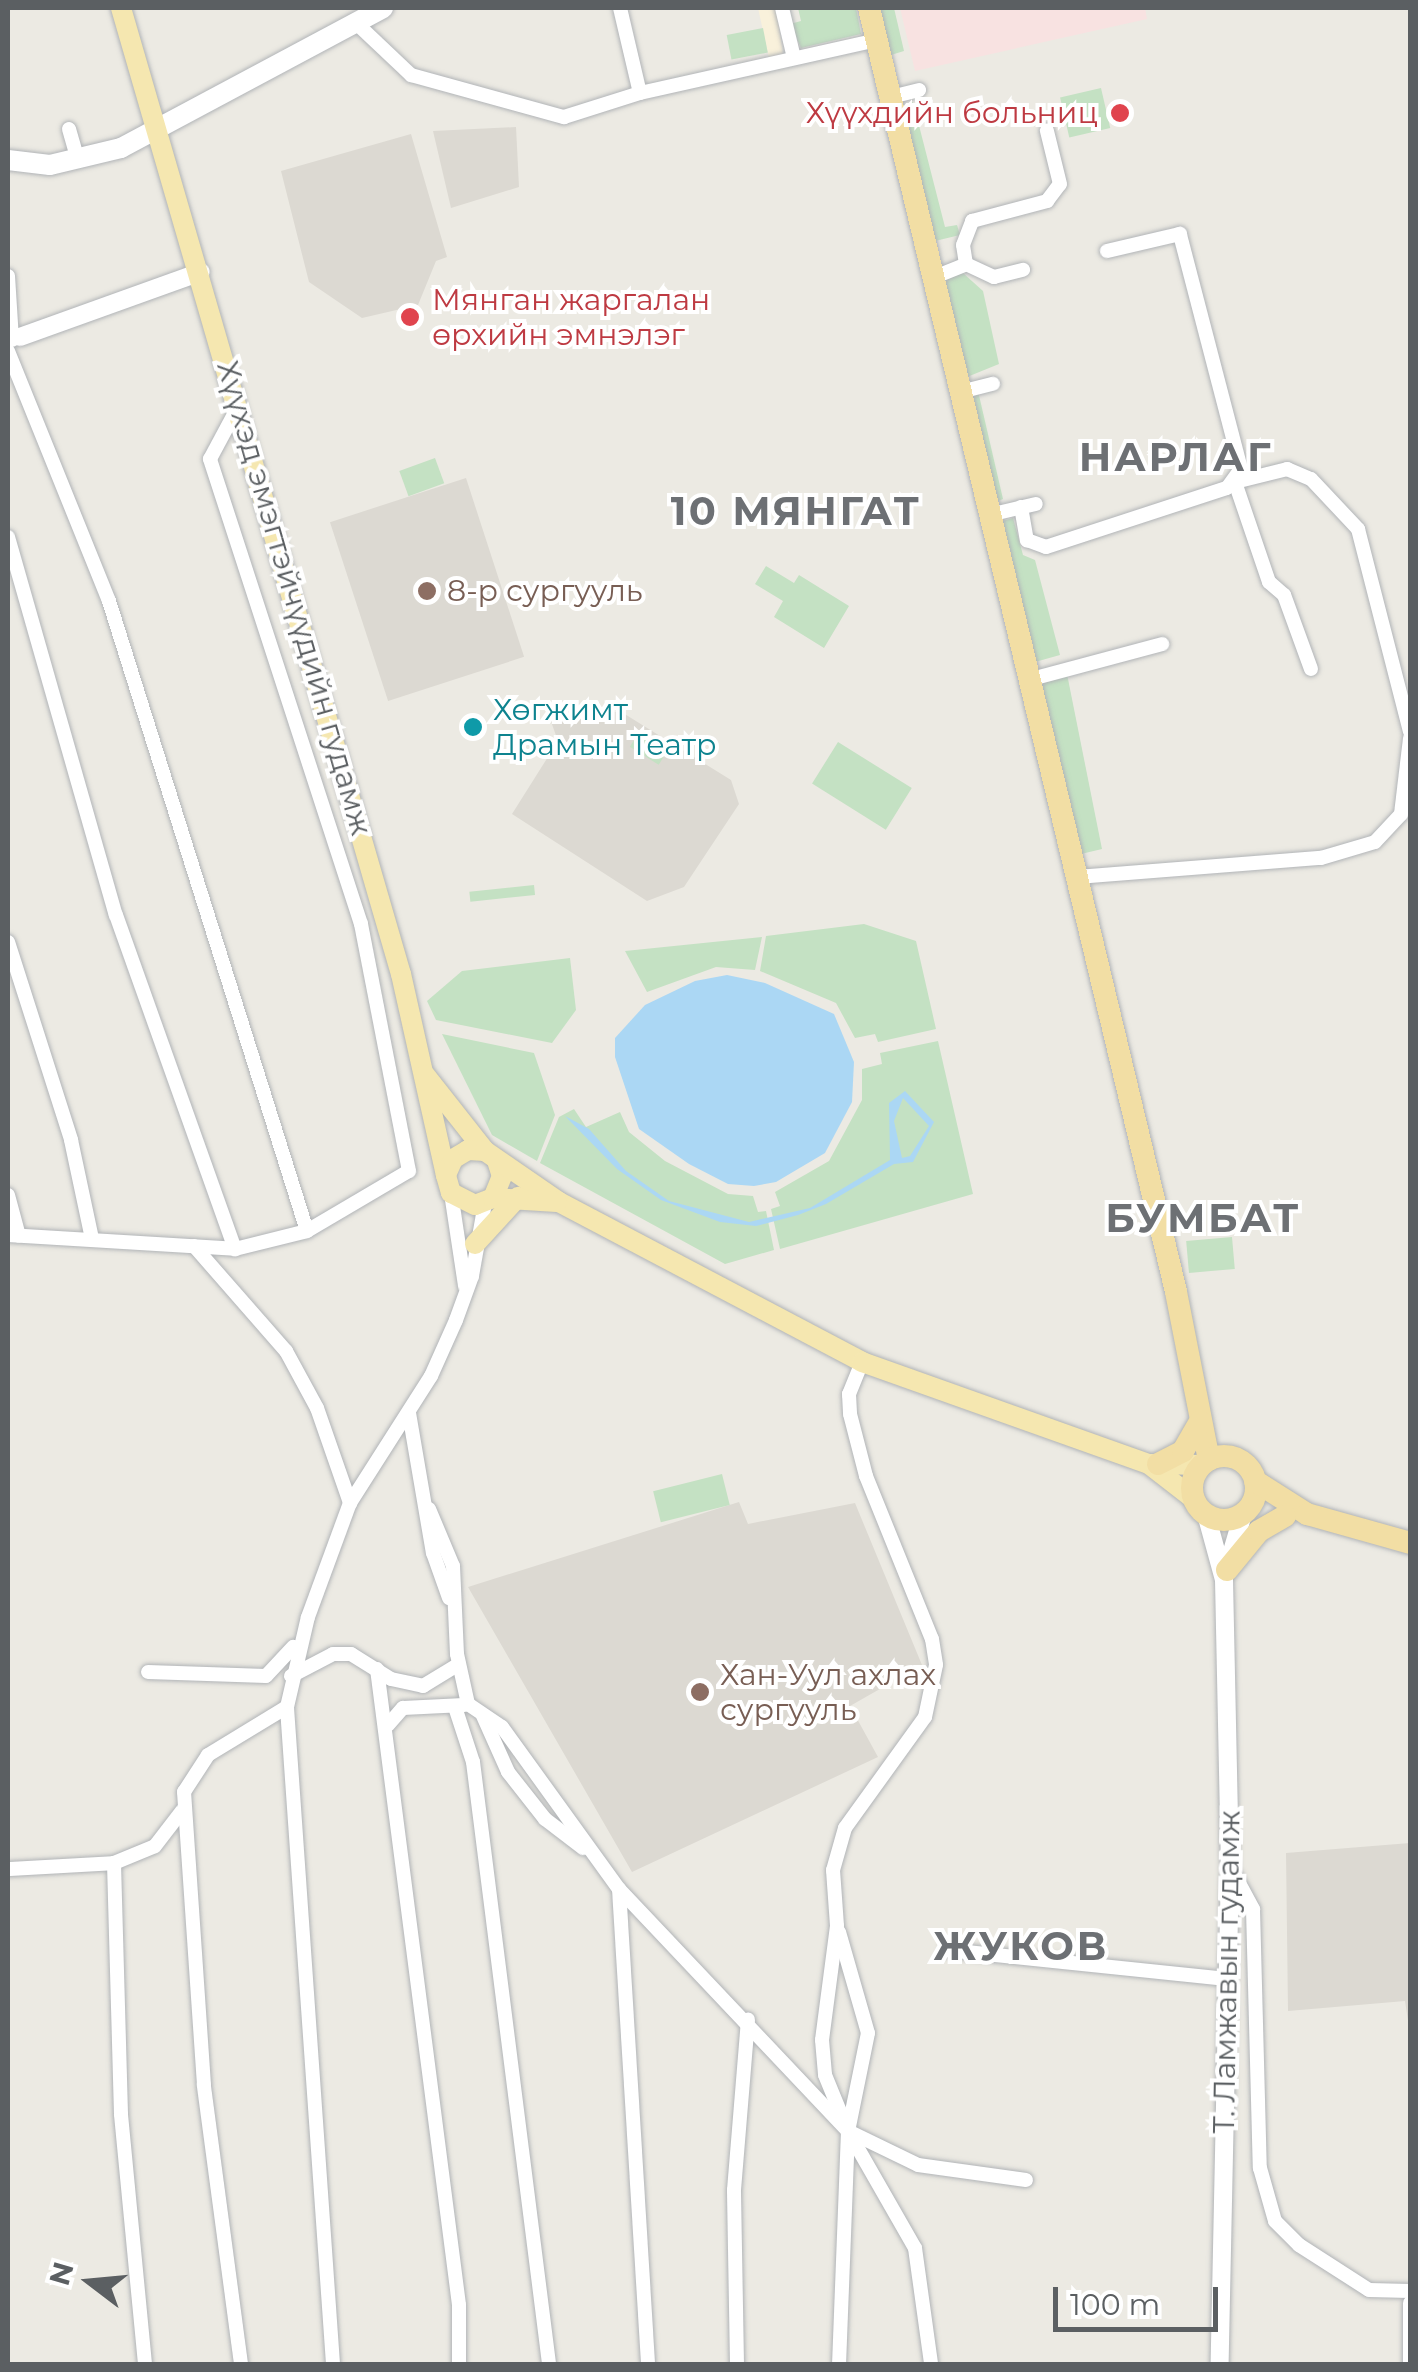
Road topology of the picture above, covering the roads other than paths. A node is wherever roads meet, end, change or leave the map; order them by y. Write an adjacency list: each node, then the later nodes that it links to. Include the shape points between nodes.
1 (121, 8): 13 (main road, Хүүхэд эмэгтэйчүүдийн гудамж)
2 (383, 8): 6 (main road)
3 (620, 8): 10 (street)
4 (782, 8): 8 (street)
5 (869, 8): 7 (highway)
6 (356, 22): 10 (street, via 412,75 531,112 564,117); 13 (main road)
7 (877, 40): 8 (street); 11 (highway)
8 (794, 58): 10 (street)
9 (918, 90): 11 (street)
10 (640, 93)
11 (891, 97): 22 (highway)
12 (69, 129): 16 (street)
13 (160, 130): 16 (main road); 20 (main road, Хүүхэд эмэгтэйчүүдийн гудамж)
14 (1047, 131): 18 (street, via 1060,184 1046,201 972,220 963,246)
15 (9, 155): 16 (main road)
16 (78, 160)
17 (1108, 250): 27 (street, via 1180,234 1238,456)
18 (966, 264): 19 (street, via 994,277); 22 (street)
19 (1023, 270)
20 (200, 272): 23 (street); 26 (main road, Хүүхэд эмэгтэйчүүдийн гудамж)
21 (8, 276): 23 (street)
22 (932, 278): 25 (highway)
23 (12, 343): 46 (street, via 110,602)
24 (993, 384): 25 (street)
25 (960, 392): 28 (highway)
26 (240, 404): 37 (main road, Хүүхэд эмэгтэйчүүдийн гудамж); 38 (street, via 210,459 361,924)
27 (1236, 482): 28 (street, via 1046,547 1028,540 1028,506); 31 (street, via 1269,582 1284,595); 33 (street, via 1288,469 1311,479 1358,530)
28 (989, 515): 32 (highway)
29 (8, 537): 51 (street, via 116,915)
30 (1162, 644): 32 (street)
31 (1311, 669)
32 (1028, 680): 35 (highway)
33 (1410, 731)
34 (1410, 740): 35 (street, via 1401,814 1375,842 1321,858)
35 (1077, 877): 54 (highway)
36 (8, 942): 48 (street, via 71,1140)
37 (412, 1024): 38 (street); 39 (main road, Хүүхэд эмэгтэйчүүдийн гудамж)
38 (384, 1033): 46 (street, via 409,1171)
39 (421, 1069): 40 (main road, Хүүхэд эмэгтэйчүүдийн гудамж); 41 (main road, Хүүхэд эмэгтэйчүүдийн гудамж)
40 (491, 1156): 41 (main road, via 460,1153); 44 (main road, via 502,1176); 45 (main road, Хүүхэд эмэгтэйчүүдийн гудамж)
41 (448, 1184): 44 (main road, Хүүхэд эмэгтэйчүүдийн гудамж, via 466,1204); 52 (street)
42 (8, 1194): 47 (street)
43 (518, 1197): 44 (main road, Хүүхэд эмэгтэйчүүдийн гудамж); 45 (main road, Хүүхэд эмэгтэйчүүдийн гудамж); 49 (main road)
44 (489, 1200): 49 (street)
45 (559, 1202): 53 (main road, Хүүхэд эмэгтэйчүүдийн гудамж)
46 (308, 1231): 51 (street)
47 (13, 1236): 48 (street)
48 (92, 1240): 50 (street)
49 (475, 1244): 52 (street)
50 (194, 1246): 51 (street); 60 (street, via 286,1351 317,1408)
51 (234, 1249)
52 (463, 1302): 55 (street)
53 (862, 1362): 58 (main road, Хүүхэд эмэгтэйчүүдийн гудамж); 83 (street, via 849,1394 850,1414 936,1665 925,1716 846,1828 833,1870)
54 (1199, 1411): 56 (highway); 57 (highway); 58 (highway, via 1183,1451)
55 (409, 1414): 60 (street); 67 (street, via 440,1579 452,1603)
56 (1238, 1459): 57 (highway); 59 (highway)
57 (1205, 1462): 58 (main road, Хүүхэд эмэгтэйчүүдийн гудамж); 61 (highway, via 1193,1482)
58 (1154, 1464): 61 (main road, Хүүхэд эмэгтэйчүүдийн гудамж)
59 (1255, 1481): 62 (highway); 63 (highway)
60 (350, 1503): 66 (street)
61 (1200, 1507): 62 (highway, via 1224,1520); 65 (street, Т. Ламжавын гудамж)
62 (1246, 1510): 63 (highway); 65 (street, Т. Ламжавын гудамж)
63 (1296, 1515): 64 (highway); 65 (highway, via 1260,1531)
64 (1410, 1543)
65 (1225, 1575): 80 (street, Т. Ламжавын гудамж)
66 (308, 1616): 69 (street, via 287,1658 266,1676); 70 (street)
67 (459, 1664): 71 (street); 73 (street)
68 (377, 1669): 70 (street, via 352,1654 333,1654); 71 (street); 76 (street)
69 (148, 1672)
70 (292, 1676): 74 (street)
71 (422, 1686): 72 (street)
72 (424, 1705): 73 (street); 76 (street, via 404,1708)
73 (462, 1706): 75 (street); 95 (street)
74 (287, 1707): 77 (street, via 208,1755 184,1792); 93 (street)
75 (483, 1716): 78 (street, via 502,1727 560,1800); 78 (street, via 508,1772 546,1819)
76 (388, 1725): 94 (street, via 389,1788 459,2304)
77 (182, 1811): 79 (street, via 155,1846); 92 (street, via 204,2085)
78 (592, 1855): 82 (street)
79 (114, 1863): 81 (street); 91 (street, via 120,2114)
80 (1230, 1867): 85 (street, Т. Ламжавын гудамж); 89 (street, via 1253,1909 1260,2168 1275,2221 1298,2246 1369,2290)
81 (8, 1869)
82 (618, 1889): 86 (street); 96 (street)
83 (837, 1926): 87 (street, via 822,2040 824,2075); 87 (street, via 868,2033)
84 (946, 1950): 85 (street)
85 (1230, 1980): 100 (street, Т. Ламжавын гудамж)
86 (748, 2020): 87 (street); 97 (street, via 734,2190)
87 (848, 2131): 88 (street, via 918,2165); 98 (street); 99 (street, via 915,2248)
88 (1026, 2180)
89 (1410, 2291)
90 (1410, 2303): 101 (street)
91 (145, 2364)
92 (242, 2364)
93 (334, 2364)
94 (459, 2364)
95 (549, 2364)
96 (648, 2364)
97 (738, 2364)
98 (840, 2364)
99 (930, 2364)
100 (1220, 2364)
101 (1410, 2364)

